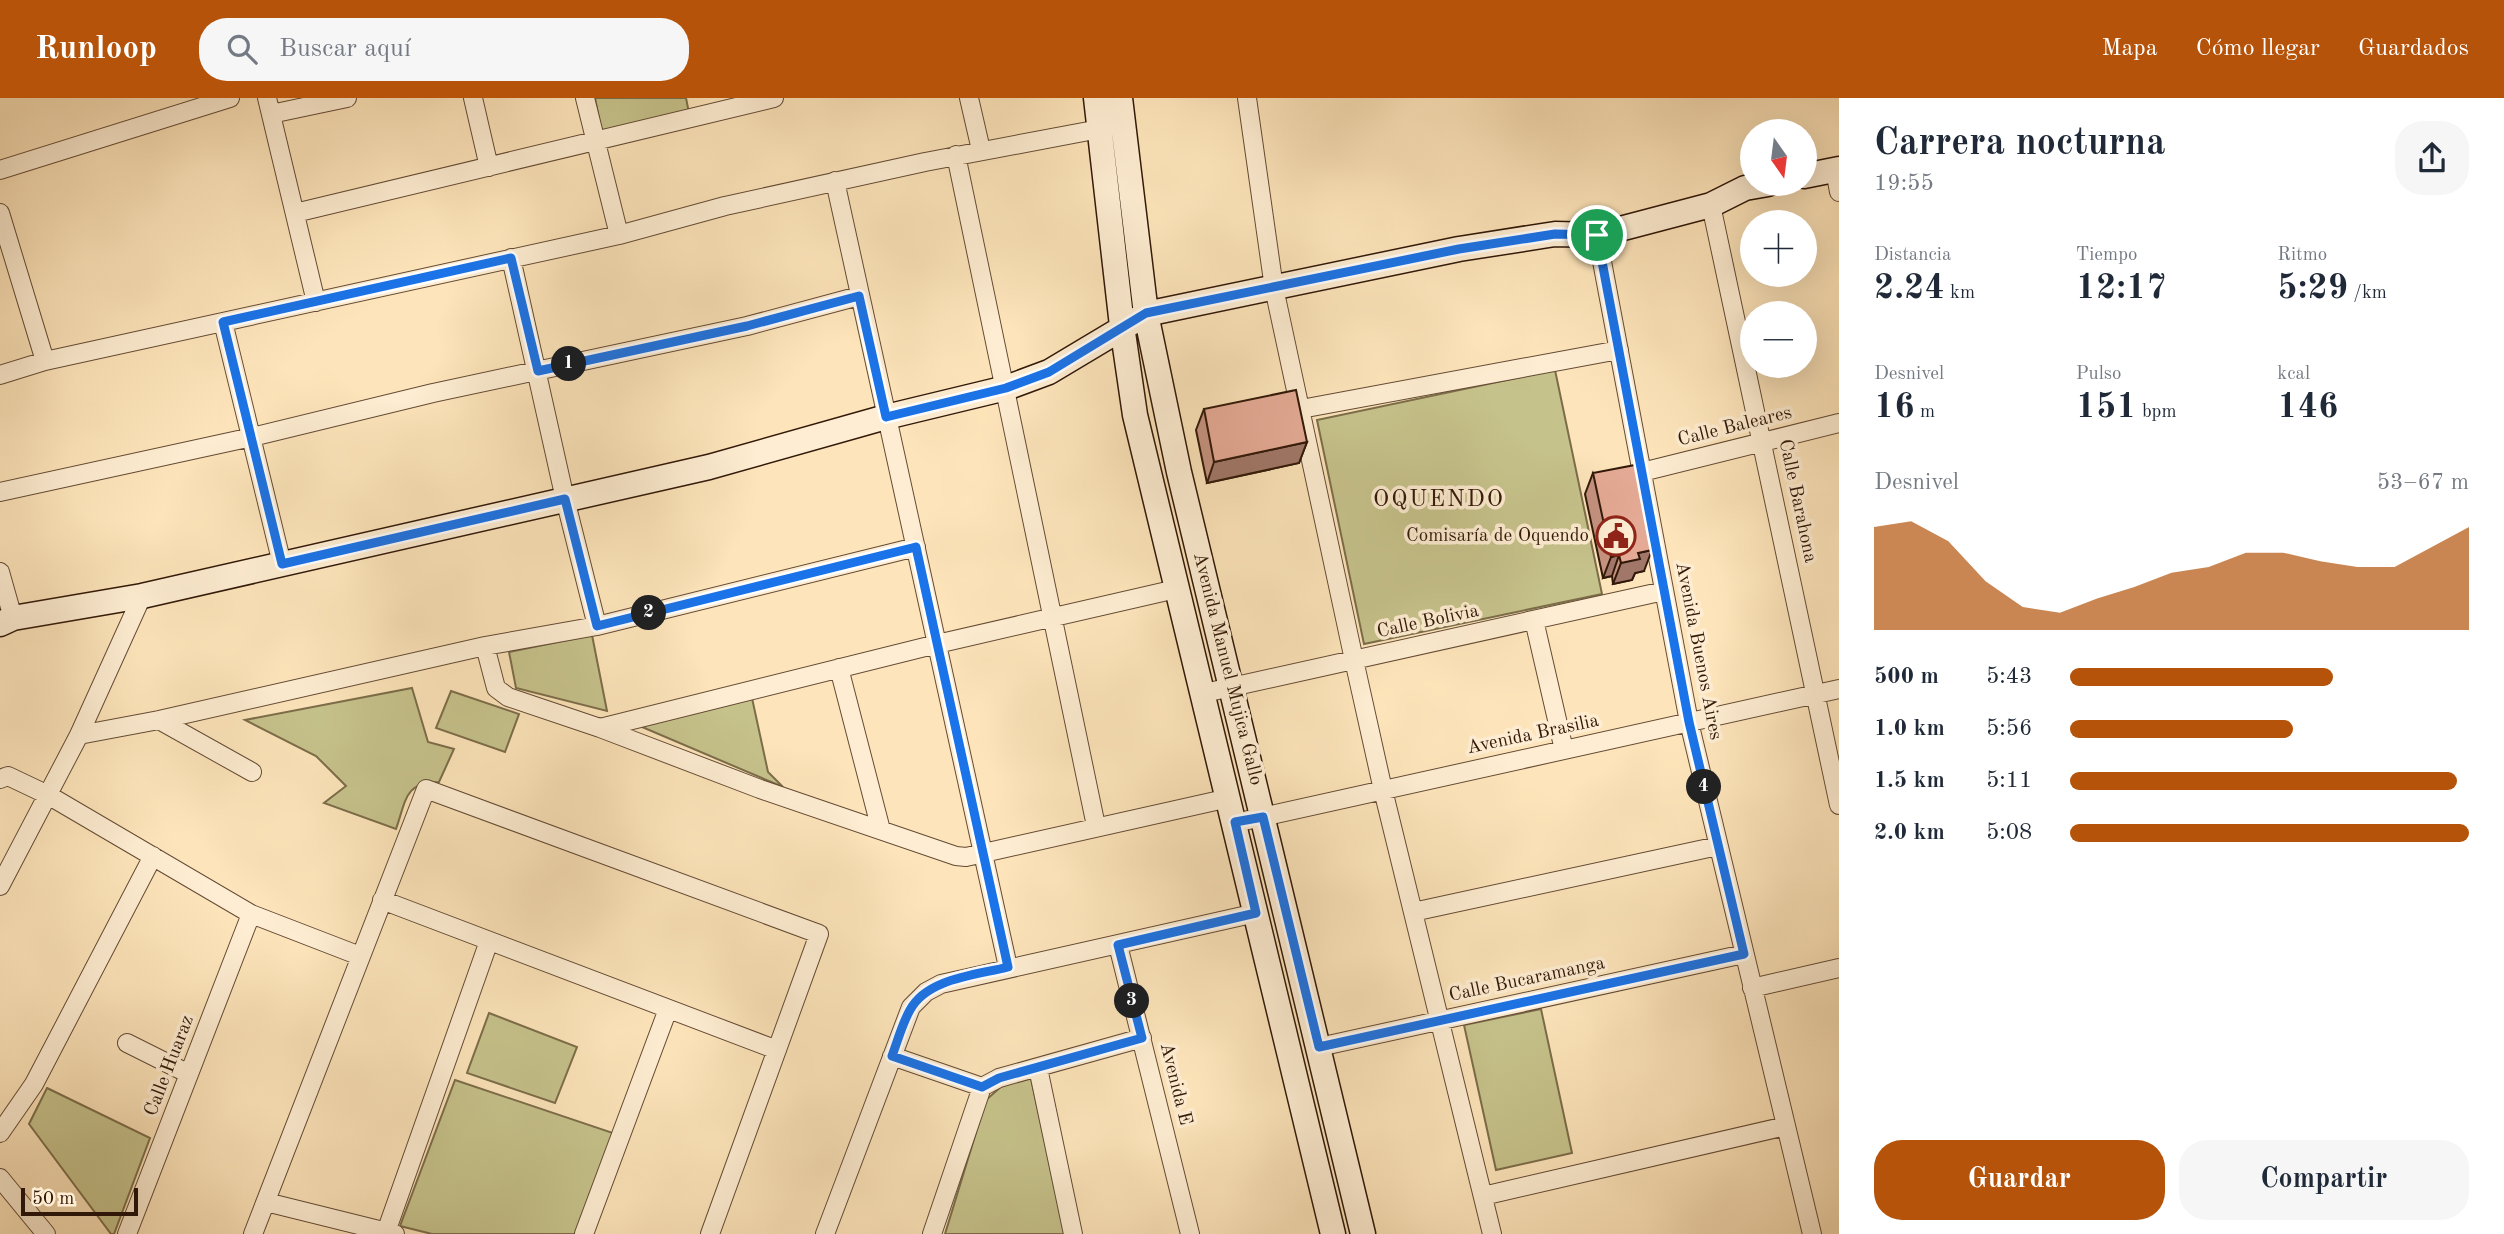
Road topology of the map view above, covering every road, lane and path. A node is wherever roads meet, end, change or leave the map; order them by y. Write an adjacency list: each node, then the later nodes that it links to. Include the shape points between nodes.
1 (230, 98): 16 (street)
2 (347, 98): 10 (street)
3 (473, 98): 15 (street)
4 (585, 98): 12 (street)
5 (774, 98): 12 (street)
6 (969, 98): 13 (street)
7 (1096, 98): 11 (street, Avenida Manuel Mujica Gallo)
8 (1120, 98): 11 (street, Avenida Manuel Mujica Gallo)
9 (1247, 98): 27 (street)
10 (269, 106): 23 (street)
11 (1112, 127): 13 (street); 30 (street, Avenida Manuel Mujica Gallo); 32 (street, Avenida Manuel Mujica Gallo)
12 (596, 142): 15 (street); 24 (street)
13 (981, 150): 14 (street)
14 (956, 155): 19 (street); 37 (street)
15 (489, 167): 23 (street)
16 (0, 170)
17 (1817, 176): 18 (street)
18 (1838, 177)
19 (835, 181): 24 (street); 28 (street)
20 (1740, 190): 21 (street)
21 (1711, 205): 25 (street); 42 (street, Calle Barahona)
22 (0, 212): 34 (street)
23 (295, 213): 29 (street)
24 (620, 235): 26 (street)
25 (1597, 235): 27 (street, via 1555,234 1459,249); 33 (street, Avenida Buenos Aires)
26 (511, 258): 29 (street); 35 (street)
27 (1274, 288): 30 (street); 38 (street)
28 (859, 296): 35 (street, via 747,326); 39 (street)
29 (316, 302): 31 (street)
30 (1146, 313): 32 (street); 60 (street, Avenida Manuel Mujica Gallo)
31 (223, 322): 34 (street); 41 (street)
32 (1122, 326): 37 (street, via 1049,372); 49 (street, Avenida Manuel Mujica Gallo, via 1135,415)
33 (1619, 350): 38 (street); 43 (street, Avenida Buenos Aires)
34 (44, 361): 36 (street)
35 (538, 371): 41 (street); 45 (street)
36 (0, 375)
37 (1006, 388): 39 (street); 52 (street)
38 (1301, 409): 58 (street)
39 (886, 417): 45 (street, via 709,467); 46 (street)
40 (1839, 423): 42 (street, Calle Baleares)
41 (252, 437): 44 (street); 47 (street)
42 (1763, 442): 43 (street, Calle Baleares); 63 (street, Calle Barahona)
43 (1642, 472): 50 (street, Avenida Buenos Aires)
44 (0, 492)
45 (565, 499): 47 (street); 55 (street)
46 (916, 547): 55 (street); 56 (street)
47 (282, 564): 51 (street)
48 (0, 572): 54 (street)
49 (1176, 589): 52 (street); 62 (street, Avenida Manuel Mujica Gallo)
50 (1664, 591): 53 (street, Calle Bolivia); 66 (street, Avenida Buenos Aires)
51 (142, 596): 54 (street); 64 (street)
52 (1051, 618): 56 (street); 79 (street)
53 (1534, 620): 58 (street, Calle Bolivia); 70 (street)
54 (7, 621)
55 (597, 626): 57 (street)
56 (937, 644): 59 (street); 82 (street)
57 (485, 646): 65 (street); 67 (street, via 496,688 508,697)
58 (1354, 660): 60 (street, Calle Bolivia); 73 (street)
59 (839, 668): 67 (street); 80 (street)
60 (1230, 687): 62 (street, Calle Bolivia); 77 (street, Avenida Manuel Mujica Gallo)
61 (1839, 689): 63 (street, Avenida Brasilia)
62 (1200, 694): 75 (street, Avenida Manuel Mujica Gallo)
63 (1815, 694): 66 (street, Avenida Brasilia); 76 (street, Calle Barahona)
64 (94, 704): 68 (street, via 102,725); 69 (street)
65 (159, 720): 68 (street); 71 (street)
66 (1689, 722): 70 (street, Avenida Brasilia); 81 (street, Avenida Buenos Aires)
67 (600, 728): 80 (street)
68 (115, 729): 69 (street)
69 (79, 735): 74 (street)
70 (1564, 750): 73 (street, Avenida Brasilia)
71 (252, 772)
72 (0, 779): 74 (street, via 8,776)
73 (1383, 790): 77 (street, Avenida Brasilia); 86 (street)
74 (48, 794): 83 (street); 84 (street)
75 (1229, 798): 78 (street, Avenida Manuel Mujica Gallo); 79 (street)
76 (1839, 805)
77 (1263, 817): 78 (street, Avenida Brasilia); 100 (street, Avenida Manuel Mujica Gallo)
78 (1235, 822): 87 (street, Avenida Manuel Mujica Gallo)
79 (1096, 827): 82 (street)
80 (881, 830): 82 (street, via 956,856)
81 (1718, 846): 86 (street); 91 (street, Avenida Buenos Aires)
82 (981, 854): 93 (street)
83 (153, 856): 88 (street); 107 (street, via 34,1084)
84 (0, 886)
85 (382, 900): 89 (street); 92 (street); 101 (street, via 426,789 819,934)
86 (1413, 912): 97 (street)
87 (1256, 913): 90 (street); 121 (street, Avenida Manuel Mujica Gallo)
88 (251, 914): 92 (street); 104 (street, Calle Huaraz)
89 (489, 941): 96 (street); 111 (street)
90 (1118, 945): 93 (street); 98 (street, Avenida E)
91 (1744, 954): 95 (street, Avenida Buenos Aires); 97 (street, Calle Bucaramanga)
92 (360, 956): 110 (street)
93 (1008, 967): 102 (street, via 926,992 911,1007)
94 (1839, 968): 95 (street)
95 (1752, 988): 106 (street, Avenida Buenos Aires)
96 (668, 1009): 101 (street); 115 (street)
97 (1439, 1021): 100 (street, Calle Bucaramanga); 109 (street)
98 (1142, 1038): 103 (street); 120 (street, Avenida E)
99 (127, 1043): 104 (street)
100 (1319, 1047): 122 (street, Avenida Manuel Mujica Gallo)
101 (777, 1050): 116 (street)
102 (892, 1056): 105 (street); 117 (street)
103 (1038, 1068): 105 (street); 119 (street)
104 (189, 1074): 113 (street, Calle Huaraz)
105 (982, 1087): 118 (street)
106 (1786, 1126): 109 (street); 124 (street, Avenida Buenos Aires)
107 (0, 1133)
108 (0, 1178): 112 (street)
109 (1483, 1196): 123 (street)
110 (266, 1202): 111 (street); 114 (street)
111 (391, 1233)
112 (46, 1234)
113 (127, 1234)
114 (253, 1234)
115 (584, 1234)
116 (709, 1234)
117 (825, 1234)
118 (932, 1234)
119 (1073, 1234)
120 (1190, 1234)
121 (1333, 1234)
122 (1363, 1234)
123 (1492, 1234)
124 (1812, 1234)

